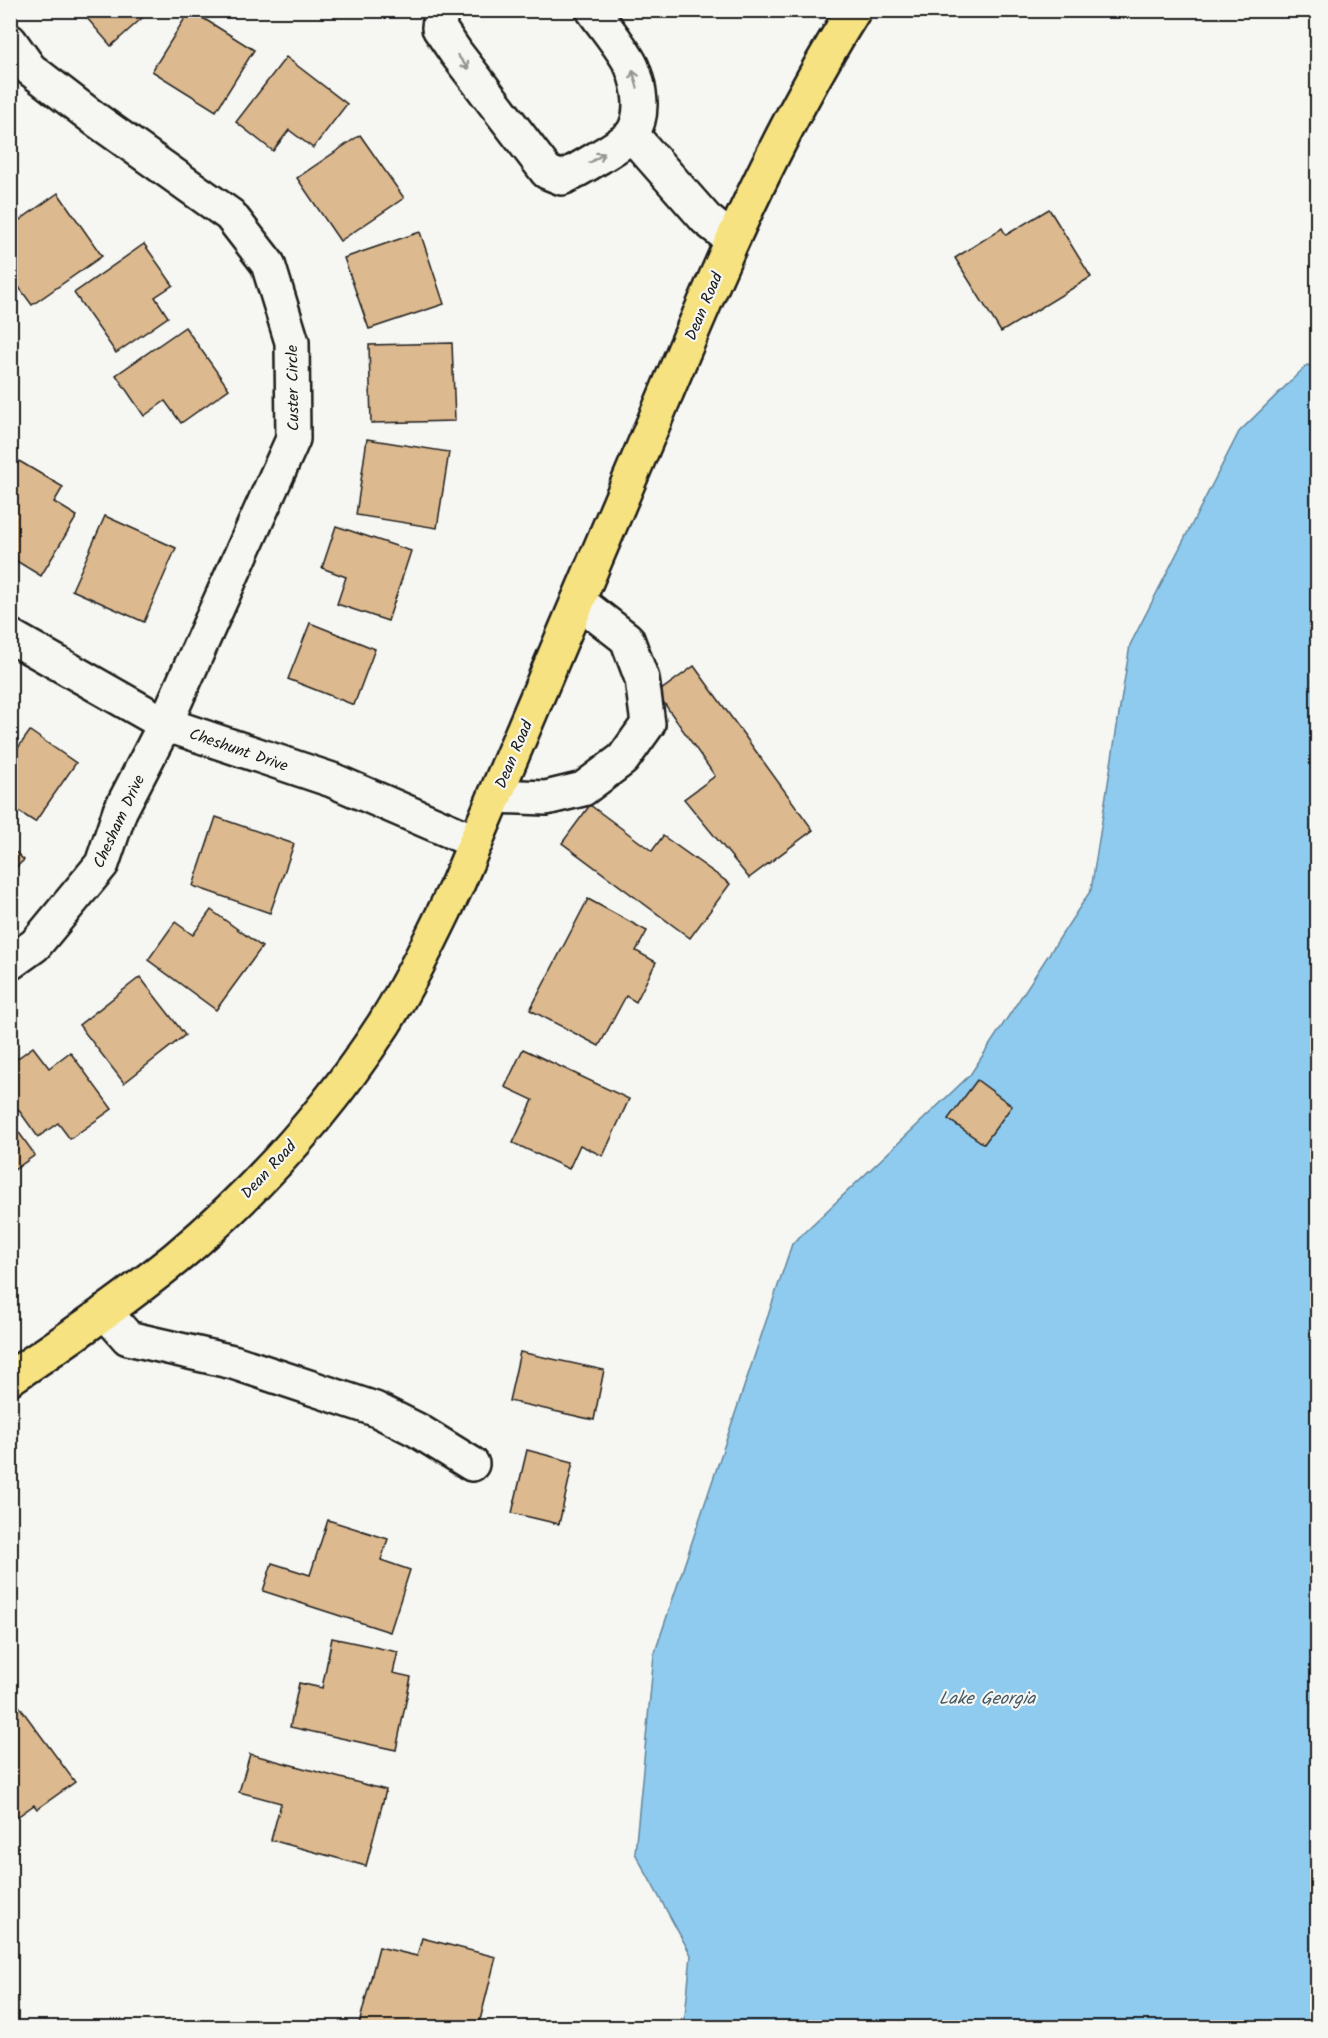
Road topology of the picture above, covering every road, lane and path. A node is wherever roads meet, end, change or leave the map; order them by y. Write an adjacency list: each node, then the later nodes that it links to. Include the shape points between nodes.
1 (441, 10): 5 (street, one-way to 5, via 439,28 547,172 562,178)
2 (593, 10): 5 (street, one-way to 2, via 640,114 639,92 631,66)
3 (854, 10): 6 (main road, Dean Road, via 786,128)
4 (10, 41): 9 (street, Custer Circle, via 30,69 230,215 268,264 292,342 293,439)
5 (632, 135): 6 (street, via 706,219)
6 (732, 240): 7 (main road, Dean Road)
7 (578, 601): 10 (main road, Dean Road); 10 (street, via 627,639 642,680 648,724 623,759 583,789 546,798)
8 (10, 636): 9 (street, Cheshunt Drive)
9 (165, 724): 11 (street, Cheshunt Drive, via 332,780); 12 (street, Chesham Drive, via 120,811 102,864 35,945)
10 (495, 796): 11 (main road, Dean Road)
11 (476, 842): 13 (main road, Dean Road, via 404,989 345,1080 283,1156 240,1200 177,1257)
12 (10, 963)
13 (105, 1312): 14 (main road, Dean Road); 15 (street, via 128,1338 233,1362 375,1409)
14 (10, 1378)
15 (472, 1464)

